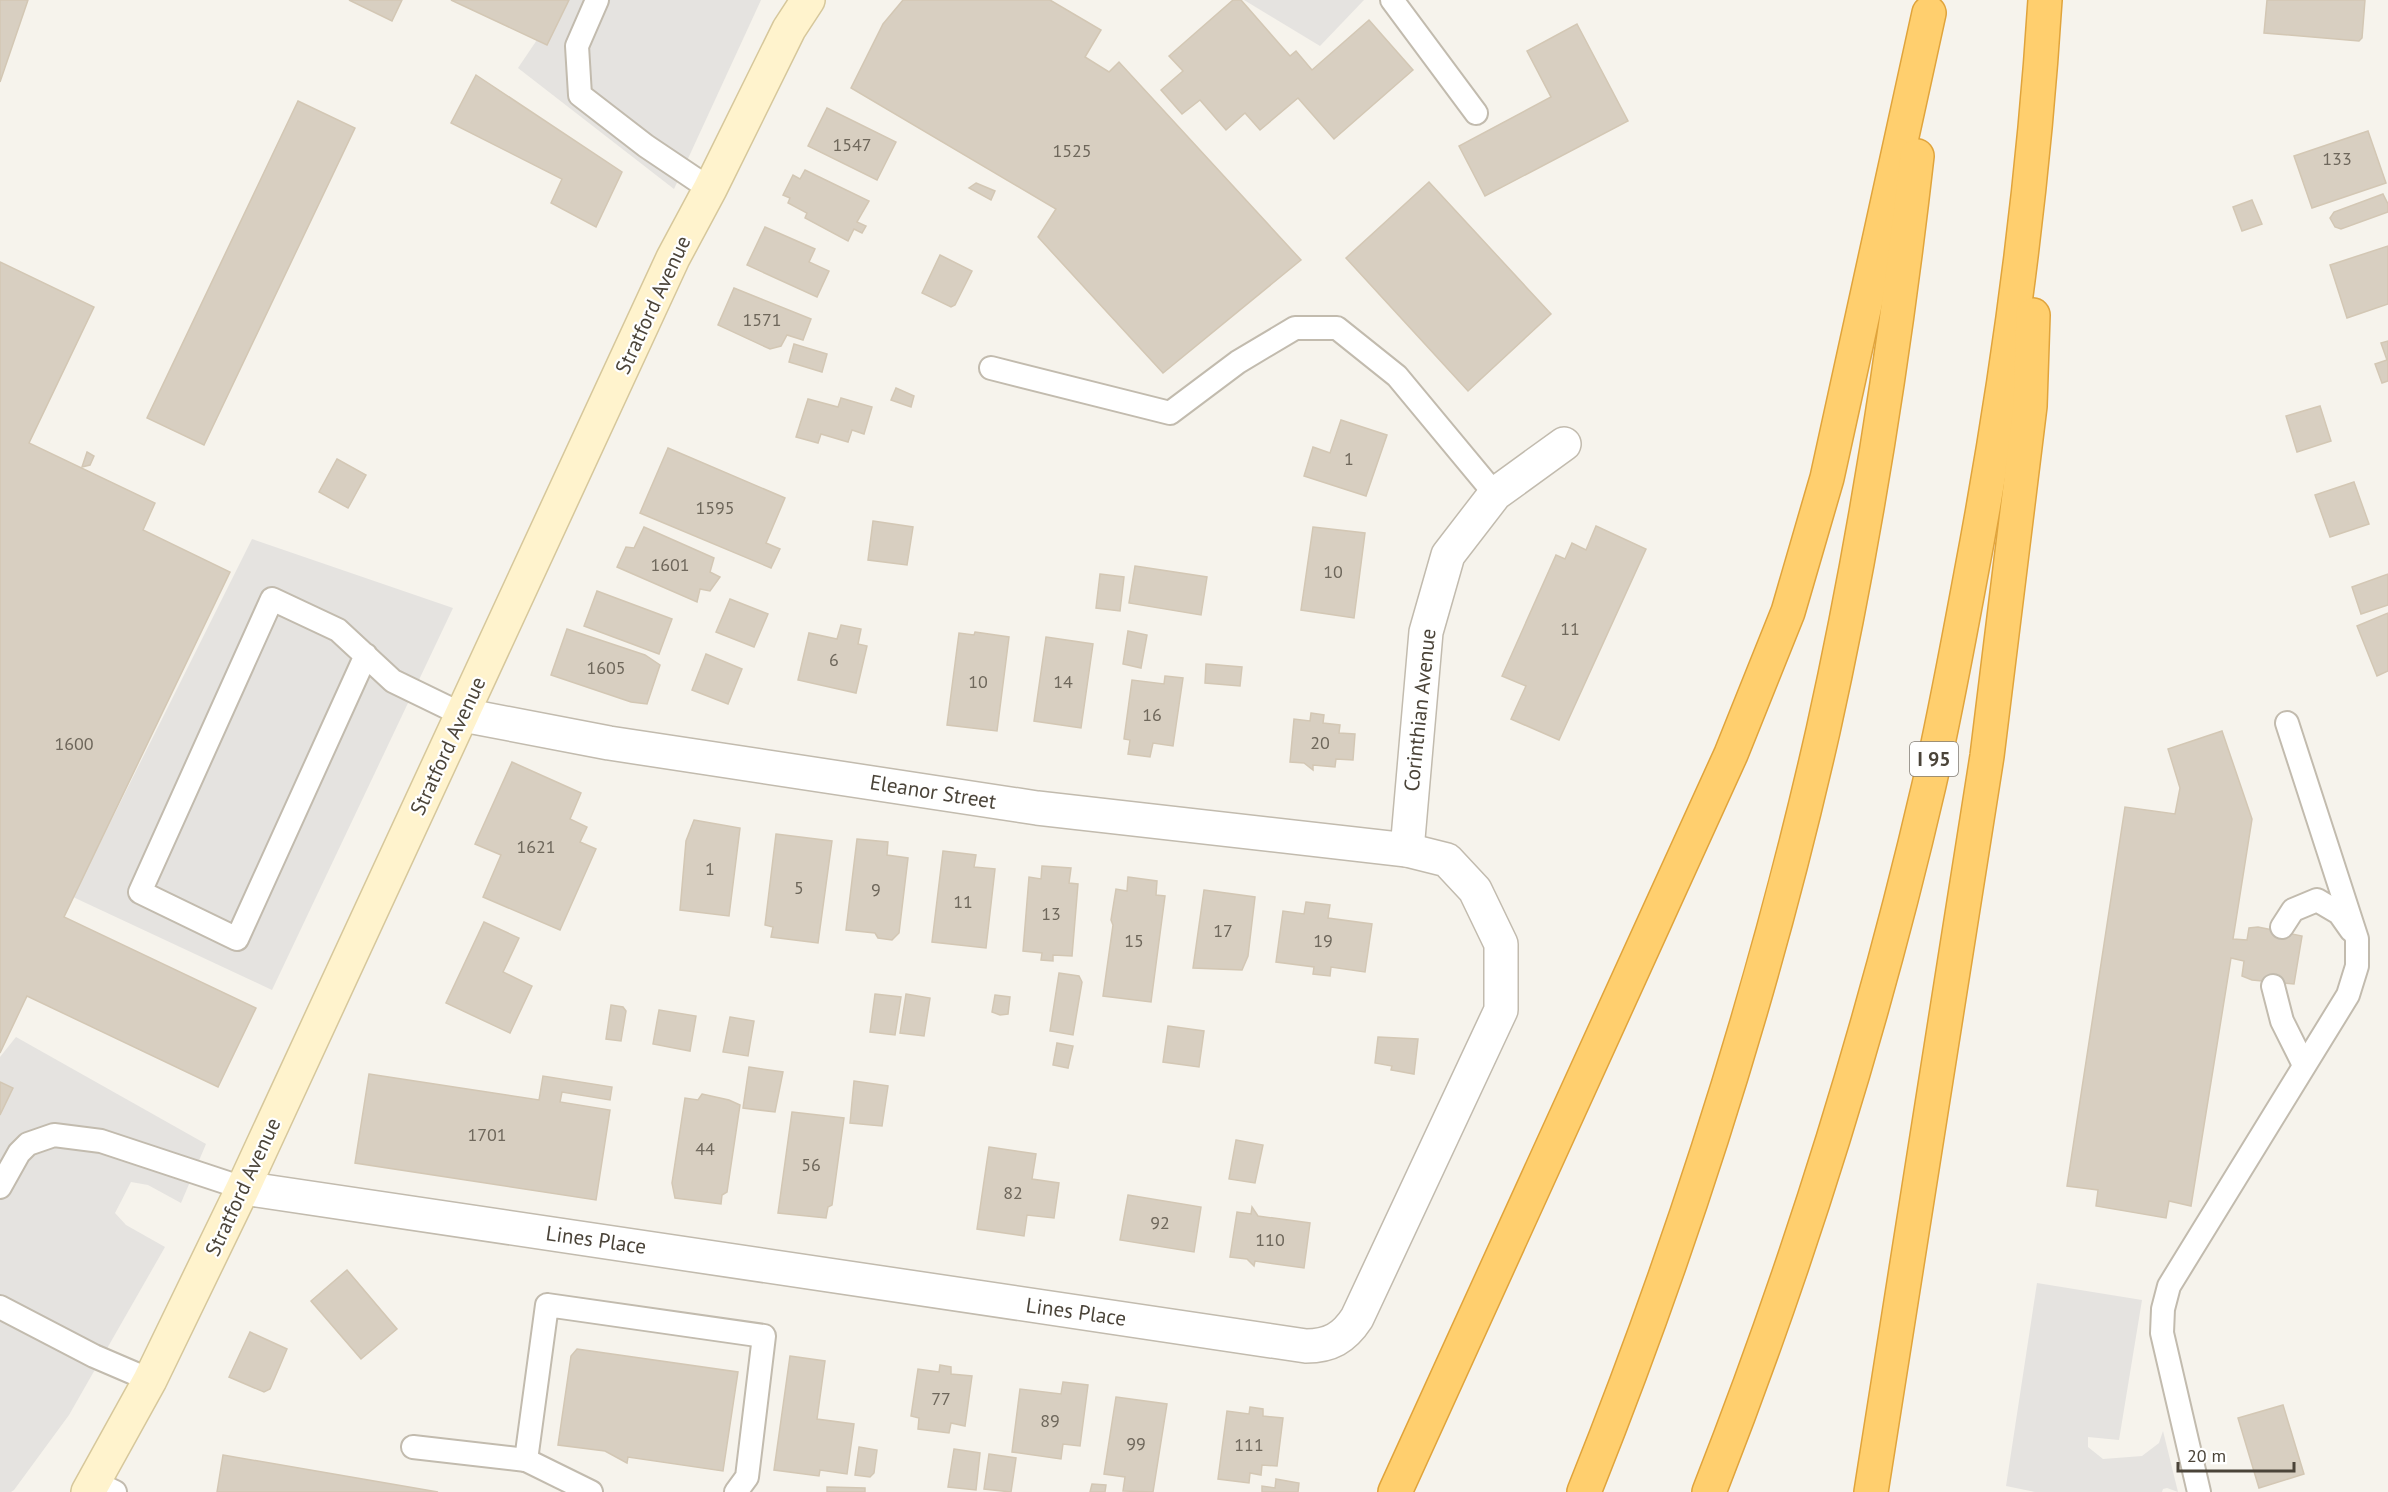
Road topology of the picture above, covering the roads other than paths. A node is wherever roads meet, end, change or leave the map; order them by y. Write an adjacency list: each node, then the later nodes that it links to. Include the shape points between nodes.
1 (597, 0): 8 (lane, via 576,46 580,95)
2 (808, 0): 8 (main road, Stratford Avenue, via 789,29)
3 (1392, 0): 7 (lane)
4 (2045, 0): 6 (highway, I 95)
5 (1929, 6): 29 (highway, via 1827,478 1788,612 1731,754); 30 (highway, via 1917,158 1878,445 1822,732 1754,999 1711,1142)
6 (2042, 53): 31 (highway, I 95, via 2010,346 1987,492 1929,783 1895,924 1815,1195); 32 (highway, via 2028,418 1986,756)
7 (1476, 113)
8 (710, 189): 13 (main road, Stratford Avenue, via 673,258)
9 (991, 368): 11 (lane, via 1170,413 1238,362 1294,328 1337,328 1397,376)
10 (1564, 444): 11 (street, Corinthian Avenue)
11 (1495, 494): 15 (street, Corinthian Avenue, via 1448,555 1426,632)
12 (366, 655): 12 (lane, via 338,630 272,599 140,892 237,939); 13 (lane, via 393,681)
13 (463, 714): 15 (street, Eleanor Street, via 609,743 1025,806); 21 (main road, Stratford Avenue)
14 (2287, 723): 17 (lane)
15 (1407, 850): 21 (street, Lines Place, via 1447,860 1475,891 1501,944 1501,1010 1357,1318 1348,1332 1324,1346)
16 (2282, 927): 17 (lane, via 2293,910 2317,900 2339,913)
17 (2357, 939): 19 (lane, via 2356,966 2348,995)
18 (2273, 986): 19 (lane, via 2282,1021)
19 (2304, 1065): 33 (lane, via 2169,1286 2163,1309 2162,1333)
20 (0, 1188): 21 (lane, via 28,1144 54,1135 101,1141)
21 (243, 1188): 23 (main road, Stratford Avenue)
22 (0, 1307): 23 (lane)
23 (150, 1380): 26 (main road, Stratford Avenue)
24 (413, 1447): 25 (lane)
25 (526, 1460): 27 (lane); 28 (lane, via 547,1305 764,1336 747,1477)
26 (99, 1489)
27 (591, 1492)
28 (736, 1492)
29 (1395, 1492)
30 (1584, 1492)
31 (1709, 1492)
32 (1871, 1492)
33 (2199, 1492)

